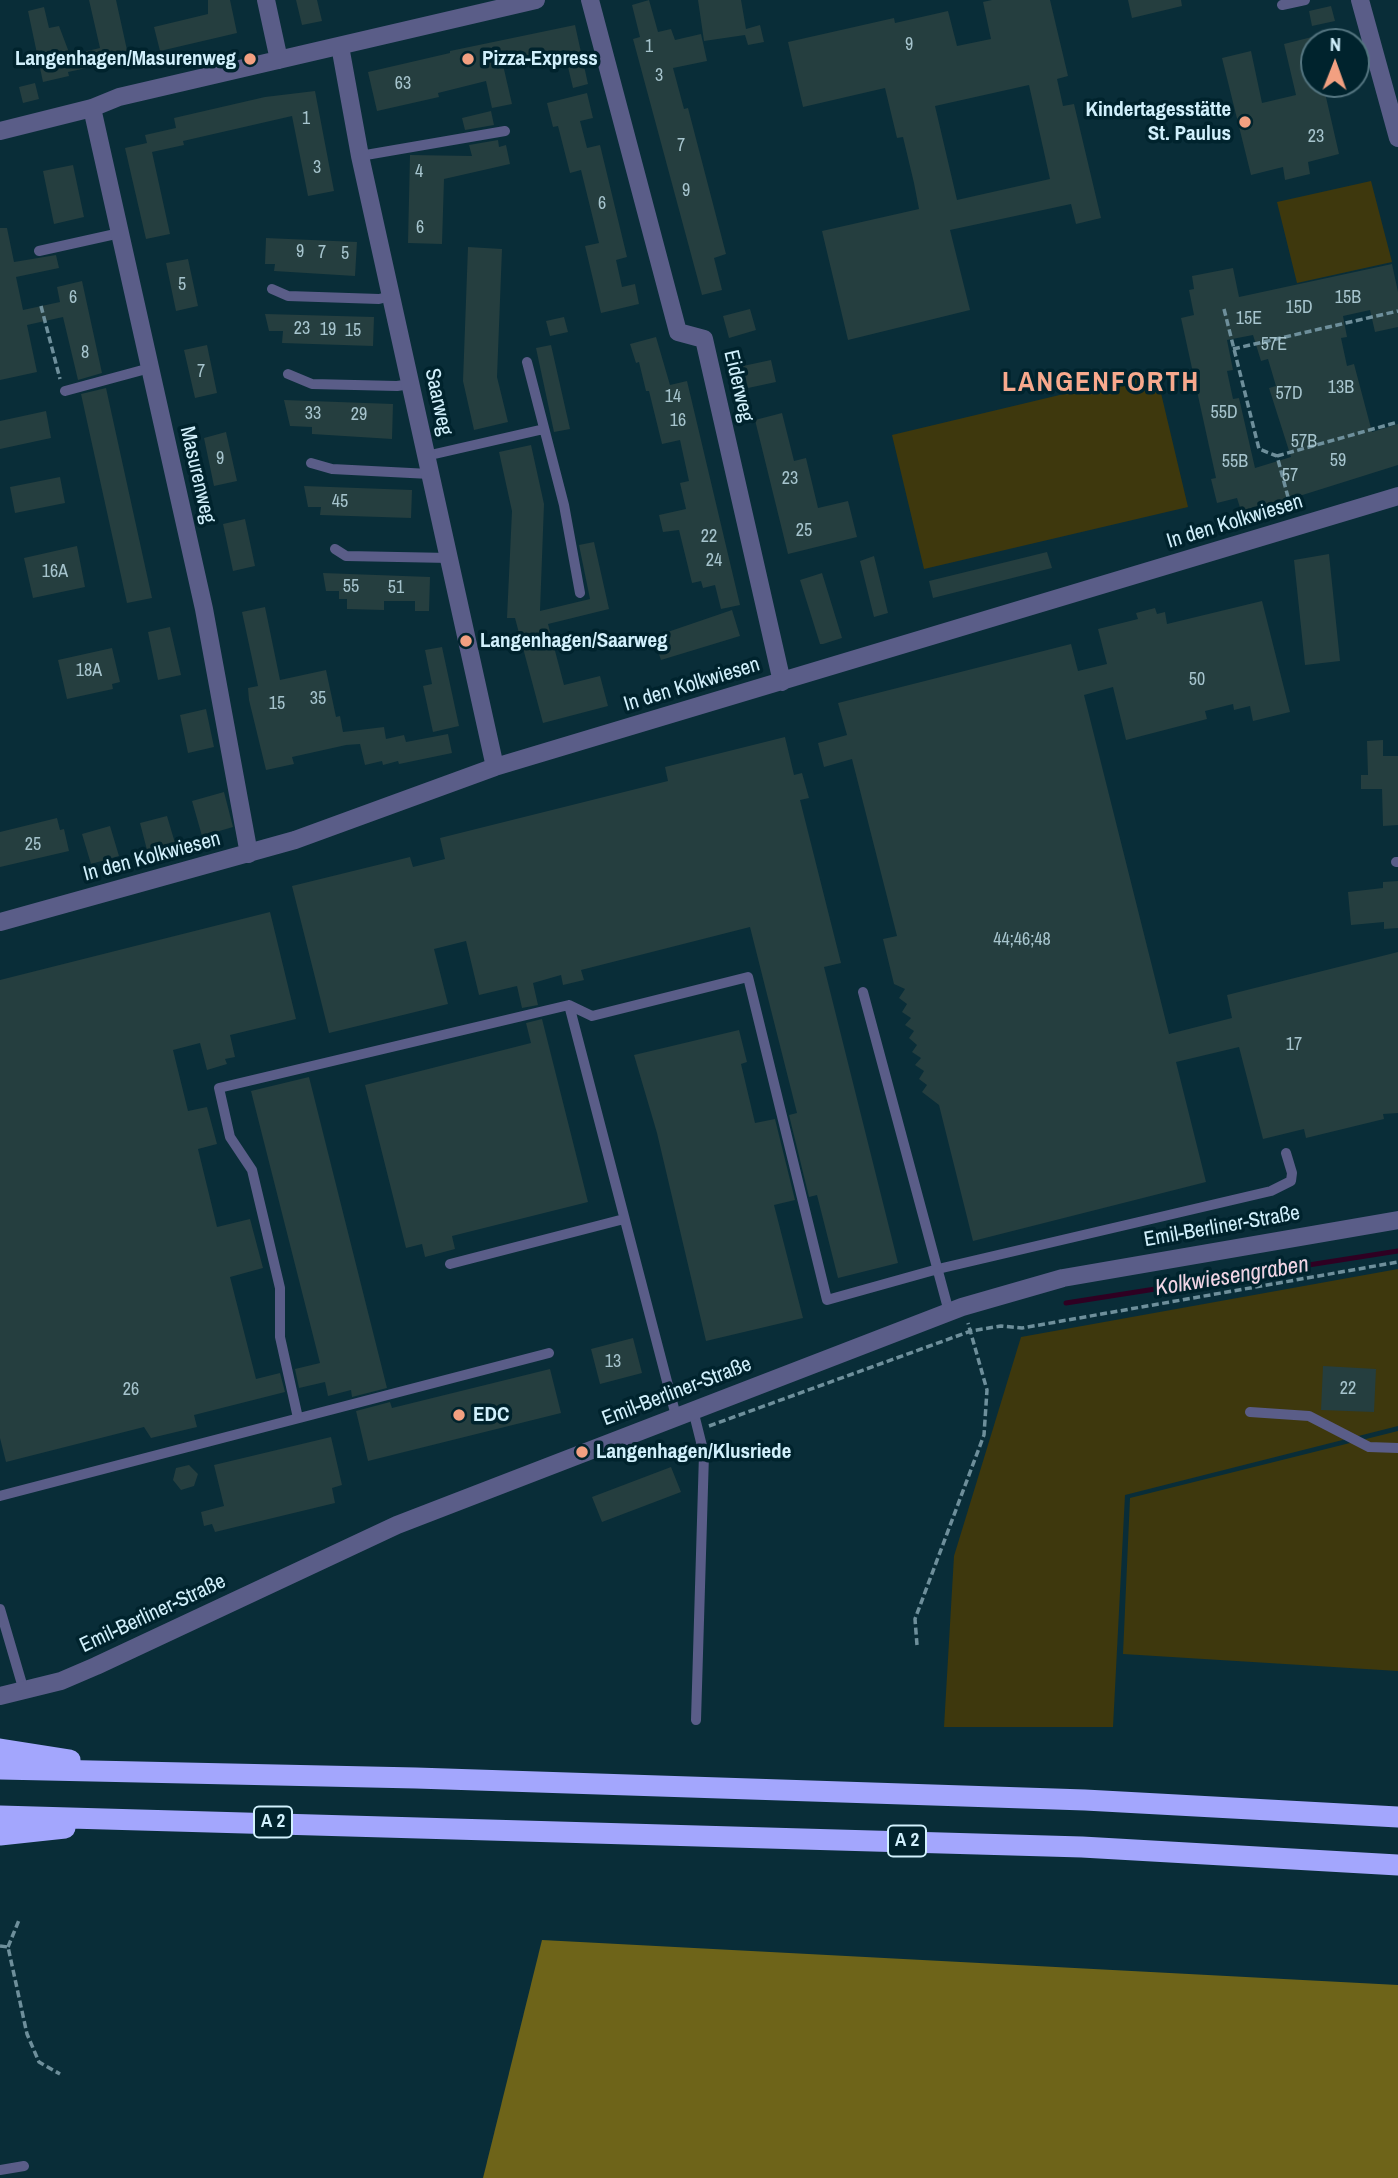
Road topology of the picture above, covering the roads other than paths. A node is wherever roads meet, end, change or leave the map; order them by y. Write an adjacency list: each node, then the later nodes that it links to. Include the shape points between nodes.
1 (266, 0): 8 (street)
2 (536, 0): 7 (street)
3 (590, 0): 30 (street, Eiderweg, via 678,332 704,339)
4 (1305, 0): 6 (lane)
5 (1360, 0): 12 (street)
6 (1282, 5)
7 (340, 46): 8 (street); 13 (street, Saarweg)
8 (279, 60): 9 (street, via 119,97)
9 (92, 108): 10 (street); 14 (street, Masurenweg)
10 (0, 131)
11 (505, 131): 13 (lane)
12 (1398, 138)
13 (360, 156): 17 (street, Saarweg)
14 (120, 233): 15 (lane); 19 (street, Masurenweg)
15 (39, 251)
16 (272, 289): 17 (lane, via 288,296)
17 (391, 296): 21 (street, Saarweg)
18 (527, 362): 23 (lane)
19 (150, 368): 22 (lane); 32 (street, Masurenweg, via 204,609)
20 (288, 374): 21 (lane, via 312,383)
21 (411, 384): 25 (street, Saarweg)
22 (65, 391)
23 (544, 429): 25 (lane); 29 (lane)
24 (311, 463): 25 (lane, via 332,469)
25 (428, 465): 28 (street, Saarweg)
26 (1398, 496): 30 (street, In den Kolkwiesen)
27 (335, 550): 28 (lane, via 346,556)
28 (450, 558): 31 (street, Saarweg)
29 (580, 593)
30 (782, 682): 31 (street, In den Kolkwiesen)
31 (495, 767): 32 (street, In den Kolkwiesen)
32 (249, 854): 33 (street, In den Kolkwiesen)
33 (0, 922)
34 (863, 992): 40 (lane)
35 (569, 1005): 37 (lane); 40 (lane, via 592,1016 748,977 827,1300); 45 (lane, via 219,1088 230,1138 252,1170 280,1289 280,1337)
36 (1286, 1153): 40 (lane, via 1291,1181 1270,1191)
37 (624, 1219): 39 (lane); 44 (lane)
38 (1398, 1220): 41 (street, Emil-Berliner-Straße, via 1063,1278)
39 (450, 1264)
40 (938, 1269): 41 (lane)
41 (949, 1312): 44 (street, Emil-Berliner-Straße)
42 (549, 1353): 45 (lane)
43 (1250, 1412): 46 (lane, via 1309,1416 1369,1447)
44 (685, 1413): 49 (street, Emil-Berliner-Straße, via 397,1525 96,1667); 51 (lane, via 699,1430 704,1454)
45 (298, 1418): 47 (lane)
46 (1398, 1448)
47 (0, 1496)
48 (0, 1609): 49 (lane)
49 (24, 1691): 50 (street, Emil-Berliner-Straße)
50 (0, 1696)
51 (696, 1720)
52 (0, 1749): 54 (highway)
53 (0, 1769): 54 (highway, A 2)
54 (130, 1772): 56 (highway, A 2, via 1057,1799)
55 (0, 1816): 57 (highway, A 2)
56 (1398, 1817)
57 (130, 1819): 58 (highway); 59 (highway, A 2, via 1068,1846)
58 (0, 1835)
59 (1398, 1865)
60 (24, 2166): 61 (lane)
61 (0, 2169)

